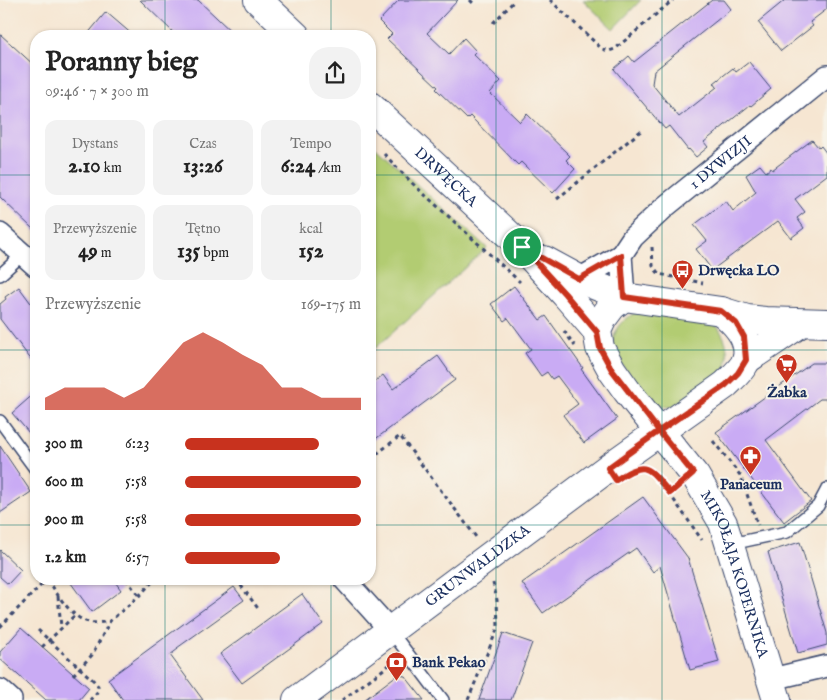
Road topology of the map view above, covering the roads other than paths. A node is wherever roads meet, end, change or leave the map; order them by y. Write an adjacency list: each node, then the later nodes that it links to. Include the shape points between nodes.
1 (258, 0): 2 (street)
2 (290, 30)
3 (827, 76): 7 (street, 1 DYWIZJI, via 666,206 633,238)
4 (376, 112): 6 (street, DRWĘCKA)
5 (0, 234): 8 (street)
6 (522, 247): 10 (street, DRWĘCKA); 14 (street, DRWĘCKA)
7 (621, 255): 10 (street, 1 DYWIZJI); 11 (street)
8 (29, 260): 9 (lane)
9 (0, 276)
10 (579, 279): 11 (street, DRWĘCKA)
11 (624, 297): 12 (street); 14 (street, via 612,306)
12 (721, 311): 13 (street, via 747,319); 15 (street, via 736,323 744,337)
13 (814, 323): 15 (street)
14 (597, 332): 17 (street, via 600,348 612,370)
15 (746, 360): 17 (street, via 726,385)
16 (0, 421): 18 (lane)
17 (659, 431): 20 (street, MIKOŁAJA KOPERNIKA, via 693,473 723,523); 22 (street, GRUNWALDZKA)
18 (30, 462)
19 (827, 489): 20 (lane, via 818,506 787,532)
20 (731, 544): 25 (street, MIKOŁAJA KOPERNIKA)
21 (349, 585): 22 (street)
22 (390, 630): 27 (street, GRUNWALDZKA); 28 (lane)
23 (827, 666): 25 (street)
24 (0, 690): 26 (street)
25 (774, 690)
26 (11, 700)
27 (297, 700)
28 (443, 700)

